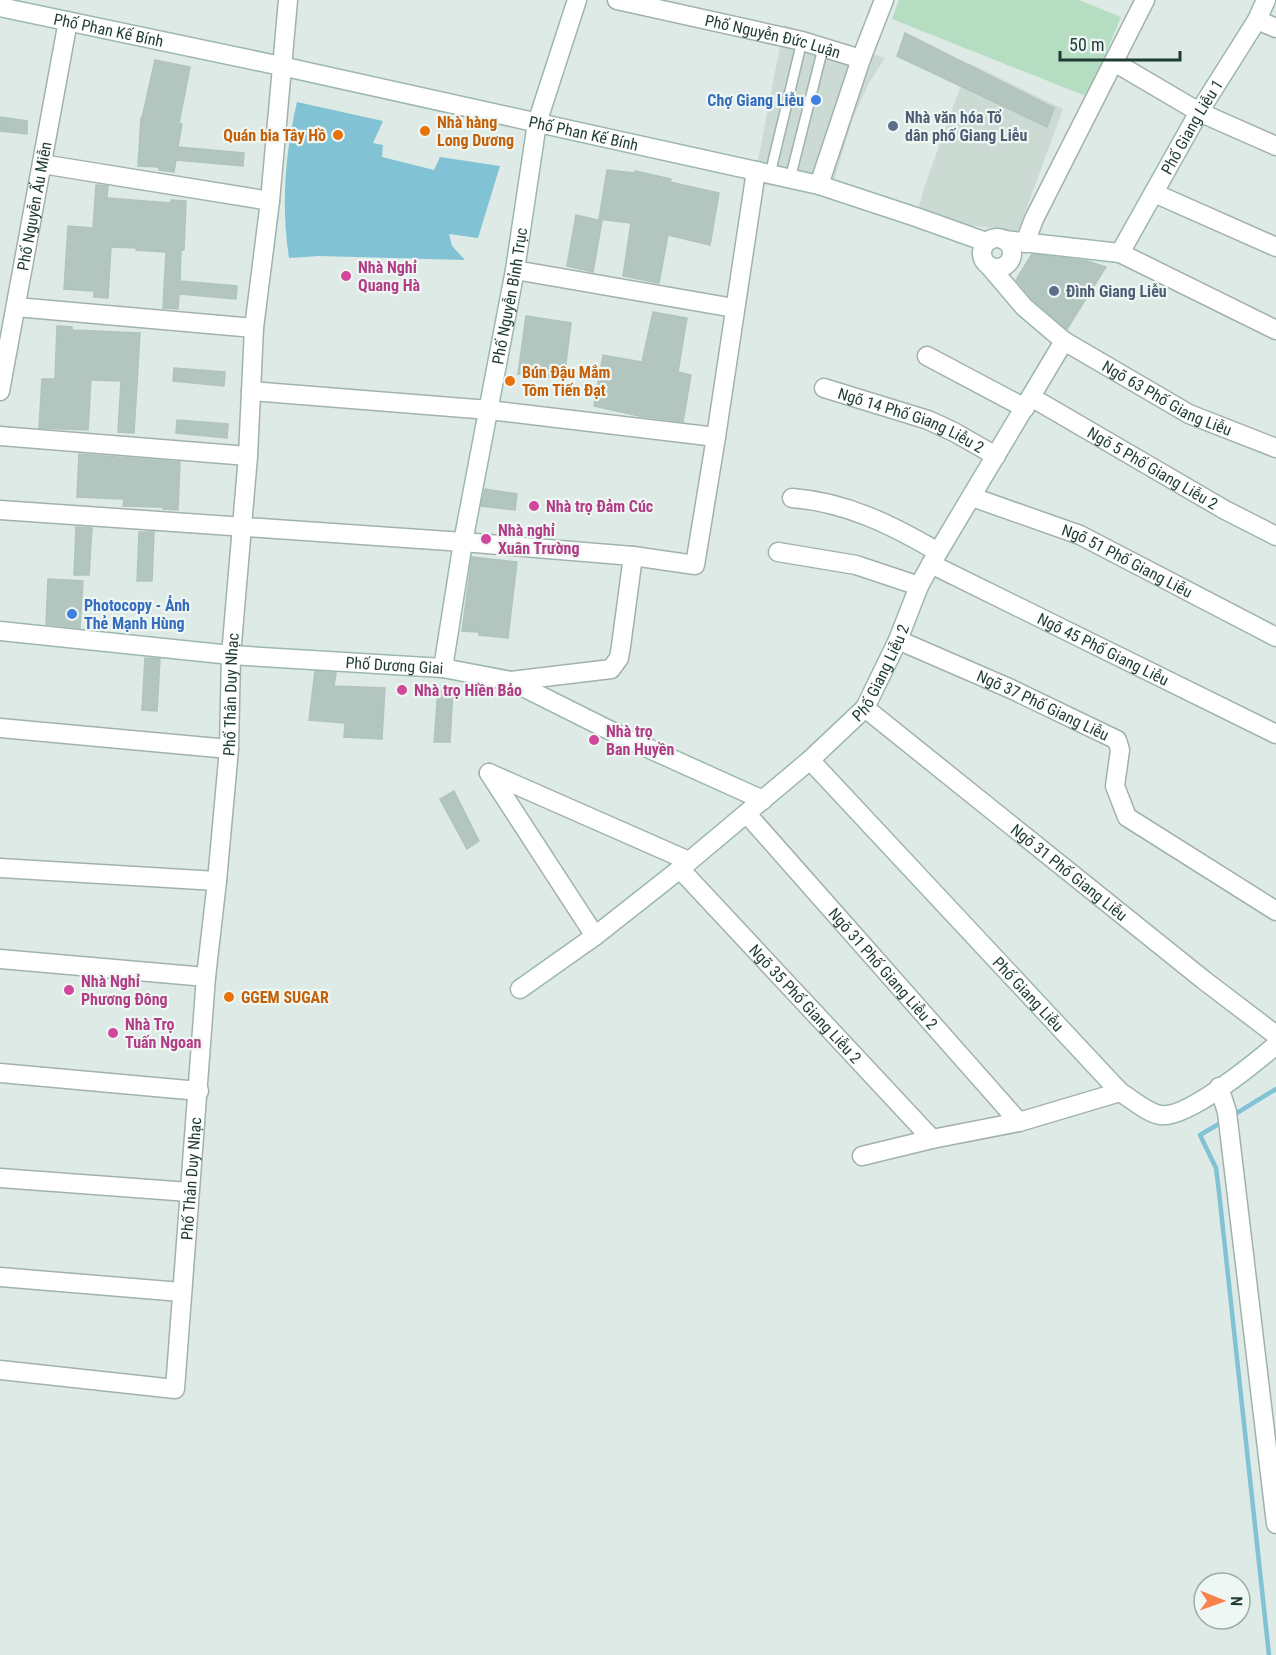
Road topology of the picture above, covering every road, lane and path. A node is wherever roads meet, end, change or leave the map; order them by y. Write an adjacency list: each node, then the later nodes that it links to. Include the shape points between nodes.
1 (288, 0): 15 (street, Phố Thân Duy Nhạc)
2 (577, 0): 17 (street, Phố Nguyễn Bỉnh Trục)
3 (617, 0): 11 (street, Phố Nguyễn Đức Luận)
4 (884, 0): 13 (street)
5 (1145, 0): 14 (street)
6 (1266, 0): 8 (street, Phố Giang Liễu 1)
7 (0, 7): 9 (street, Phố Phan Kế Bính)
8 (1257, 20): 10 (street); 16 (street, Phố Giang Liễu 1)
9 (68, 21): 15 (street, Phố Phan Kế Bính); 19 (street, Phố Nguyễn Ấu Miễn)
10 (1276, 28)
11 (802, 41): 12 (street, Phố Nguyễn Đức Luận); 20 (lane)
12 (823, 48): 13 (street, Phố Nguyễn Đức Luận); 21 (lane)
13 (861, 59): 22 (street)
14 (1114, 62): 16 (street); 27 (street)
15 (282, 66): 17 (street, Phố Phan Kế Bính); 24 (street, Phố Thân Duy Nhạc)
16 (1199, 112): 18 (street); 23 (street, Phố Giang Liễu 1)
17 (537, 123): 20 (street, Phố Phan Kế Bính); 31 (street, Phố Nguyễn Bỉnh Trục)
18 (1276, 146)
19 (42, 164): 24 (street); 32 (street, Phố Nguyễn Ấu Miễn)
20 (763, 173): 21 (street, Phố Phan Kế Bính); 33 (street)
21 (790, 179): 22 (street, Phố Phan Kế Bính)
22 (819, 186): 26 (street, Phố Phan Kế Bính)
23 (1154, 193): 28 (street); 29 (street, Phố Giang Liễu 1)
24 (270, 201): 34 (street, Phố Thân Duy Nhạc)
25 (1004, 240): 26 (street, via 995,238); 27 (street); 30 (street, via 1011,248 1009,261 999,268)
26 (986, 243): 30 (street, via 981,252)
27 (1024, 243): 29 (street)
28 (1276, 247)
29 (1120, 253): 35 (street)
30 (990, 267): 36 (street, via 1024,307)
31 (515, 270): 33 (street); 42 (street, Phố Nguyễn Bỉnh Trục)
32 (16, 307): 34 (street); 39 (street, Phố Nguyễn Ấu Miễn)
33 (734, 308): 44 (street)
34 (254, 328): 40 (street, Phố Thân Duy Nhạc)
35 (1276, 330)
36 (1064, 341): 41 (street, Phố Giang Liễu 2); 45 (street, Ngõ 63 Phố Giang Liễu, via 1189,414)
37 (927, 356): 41 (street, Ngõ 5 Phố Giang Liễu 2)
38 (824, 388): 47 (street, Ngõ 14 Phố Giang Liễu 2, via 927,420)
39 (0, 391)
40 (251, 391): 42 (street); 46 (street, Phố Thân Duy Nhạc)
41 (1028, 402): 47 (street, Phố Giang Liễu 2); 52 (street, Ngõ 5 Phố Giang Liễu 2)
42 (489, 410): 44 (street); 53 (street, Phố Nguyễn Bỉnh Trục)
43 (0, 436): 46 (street)
44 (716, 437): 55 (street, via 695,565)
45 (1276, 448)
46 (249, 456): 51 (street, Phố Thân Duy Nhạc)
47 (996, 456): 48 (street, Phố Giang Liễu 2)
48 (972, 497): 56 (street, Phố Giang Liễu 2); 59 (street, Ngõ 51 Phố Giang Liễu, via 1080,535)
49 (792, 498): 56 (street, Ngõ 45 Phố Giang Liễu, via 850,509 883,522)
50 (0, 510): 51 (street)
51 (243, 525): 53 (street); 61 (street, Phố Thân Duy Nhạc)
52 (1276, 536)
53 (463, 542): 55 (street); 62 (street, Phố Nguyễn Bỉnh Trục)
54 (778, 552): 57 (street, via 856,565)
55 (633, 556): 63 (street, via 619,658 612,669)
56 (934, 558): 57 (street, Phố Giang Liễu 2); 66 (street, Ngõ 45 Phố Giang Liễu)
57 (919, 586): 60 (street, Phố Giang Liễu 2)
58 (0, 631): 61 (street, Phố Dương Giai)
59 (1276, 638)
60 (898, 640): 64 (street, Phố Giang Liễu 2); 74 (street, Ngõ 37 Phố Giang Liễu, via 1117,740 1120,750 1114,786 1127,817)
61 (231, 655): 62 (street, Phố Dương Giai); 67 (street, Phố Thân Duy Nhạc)
62 (443, 668): 63 (street, Phố Dương Giai)
63 (511, 681): 69 (street, Phố Dương Giai)
64 (865, 708): 68 (street, Phố Giang Liễu 2); 79 (street, Ngõ 31 Phố Giang Liễu)
65 (0, 728): 67 (street)
66 (1276, 734)
67 (229, 749): 73 (street, Phố Thân Duy Nhạc)
68 (810, 760): 69 (street, Phố Giang Liễu 2); 84 (street, Phố Giang Liễu)
69 (763, 800): 70 (street, Phố Giang Liễu 2)
70 (747, 814): 71 (street, Phố Giang Liễu 2); 85 (street, Ngõ 31 Phố Giang Liễu 2)
71 (685, 865): 75 (street, Phố Giang Liễu 2); 75 (street, via 489,773); 86 (street, Ngõ 35 Phố Giang Liễu 2)
72 (0, 868): 73 (street)
73 (217, 881): 77 (street, Phố Thân Duy Nhạc)
74 (1276, 911)
75 (595, 936): 78 (street, Phố Giang Liễu 2)
76 (0, 959): 77 (street)
77 (206, 977): 83 (street, Phố Thân Duy Nhạc)
78 (520, 989)
79 (1276, 1035)
80 (1276, 1045): 82 (street, Phố Giang Liễu)
81 (0, 1072): 83 (street)
82 (1219, 1087): 84 (street, Phố Giang Liễu, via 1175,1114 1161,1115); 93 (street, via 1227,1112)
83 (199, 1091): 89 (street, Phố Thân Duy Nhạc)
84 (1120, 1092): 85 (street)
85 (1019, 1122): 86 (street)
86 (932, 1139): 87 (street)
87 (862, 1156)
88 (0, 1178): 89 (street)
89 (189, 1192): 91 (street, Phố Thân Duy Nhạc)
90 (0, 1277): 91 (street)
91 (181, 1292): 92 (street, Phố Thân Duy Nhạc, via 175,1389)
92 (0, 1370)
93 (1276, 1524)

